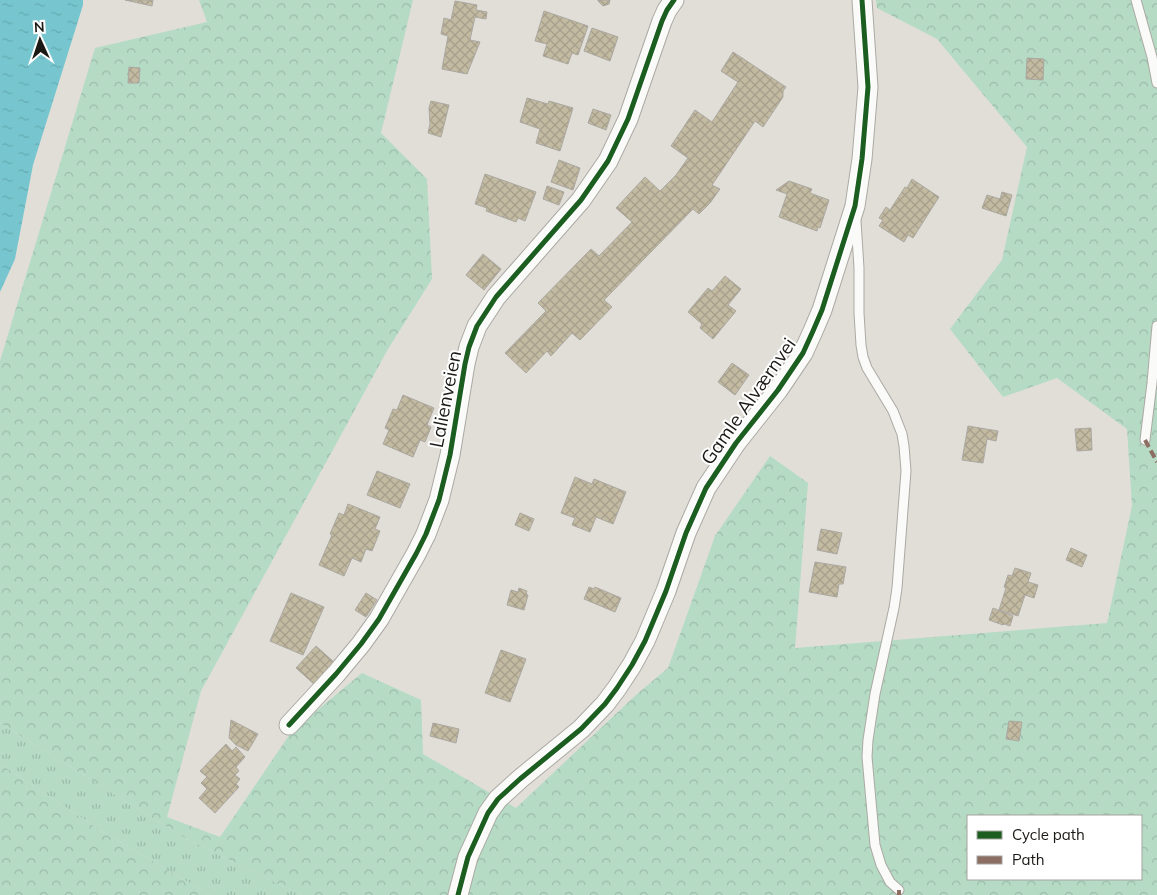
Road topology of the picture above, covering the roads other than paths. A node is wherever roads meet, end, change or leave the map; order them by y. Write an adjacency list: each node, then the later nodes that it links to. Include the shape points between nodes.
1 (674, 0): 8 (street, Lalienveien, via 662,21 628,119 608,161 581,200 496,297 477,326 465,364 439,500 416,554 361,644)
2 (862, 0): 5 (street, Gamle Alværnvei, via 868,86)
3 (1136, 0): 4 (lane)
4 (1157, 83)
5 (855, 206): 9 (lane, Gamle Alværnvei, via 863,357 899,426 906,471 897,588 867,757 875,845 890,882); 10 (street, Gamle Alværnvei, via 822,310 803,353 706,488 666,591 632,665 599,710 498,799 468,857)
6 (1157, 326): 7 (lane)
7 (1145, 440)
8 (289, 725)
9 (899, 890)
10 (458, 895)

